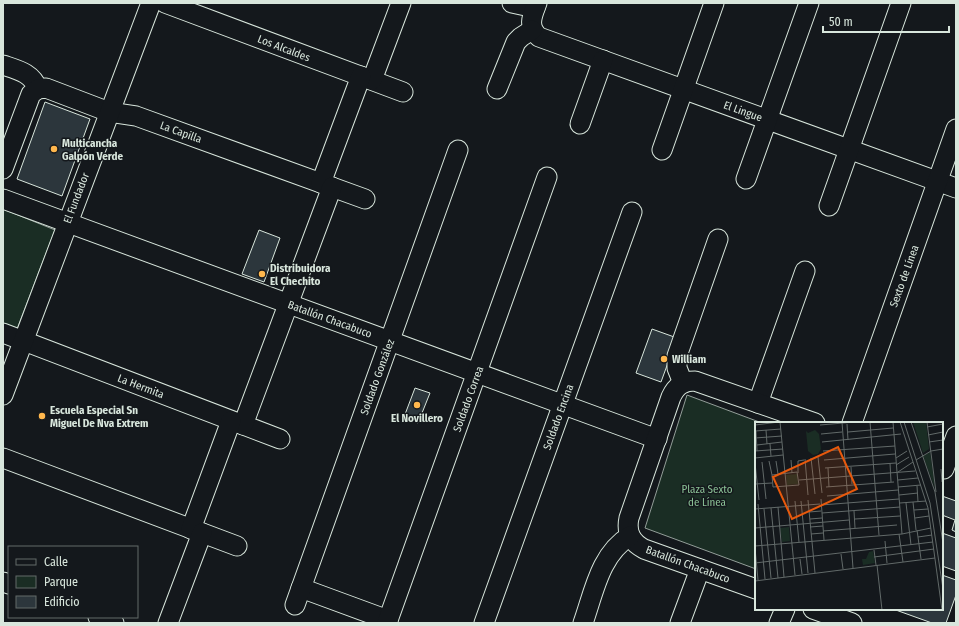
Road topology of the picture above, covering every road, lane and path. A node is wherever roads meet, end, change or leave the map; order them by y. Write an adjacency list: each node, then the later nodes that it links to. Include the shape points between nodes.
1 (151, 3): 17 (street, El Fundador)
2 (165, 3): 12 (street, Los Alcaldes)
3 (401, 3): 12 (street)
4 (512, 3): 8 (street)
5 (714, 3): 15 (street)
6 (809, 3): 18 (street)
7 (901, 3): 21 (street)
8 (536, 6): 9 (street, via 531,21)
9 (532, 30): 10 (street, El Lingue, via 539,37); 14 (street, via 516,42)
10 (603, 60): 15 (street, El Lingue); 19 (street)
11 (3, 64): 13 (street, via 28,75)
12 (366, 78): 16 (street, Los Alcaldes); 28 (street)
13 (38, 89): 17 (street, La Capilla, via 50,89); 24 (street, via 29,98)
14 (497, 89)
15 (684, 89): 18 (street, El Lingue); 23 (street)
16 (403, 92)
17 (109, 112): 28 (street, La Capilla, via 136,116); 34 (street, El Fundador)
18 (767, 119): 21 (street, El Lingue); 26 (street)
19 (580, 124)
20 (956, 129): 27 (street, Sexto de Línea)
21 (849, 149): 27 (street, El Lingue); 32 (street)
22 (458, 150): 40 (street, Soldado González)
23 (662, 150)
24 (3, 170)
25 (547, 177): 41 (street, Soldado Correa)
26 (746, 179)
27 (938, 181): 29 (street, El Lingue); 47 (street, Sexto de Línea)
28 (326, 185): 31 (street, La Capilla); 37 (street)
29 (956, 188)
30 (3, 199): 34 (street, Batallón Chacabuco)
31 (365, 199)
32 (829, 206)
33 (632, 212): 45 (street, Soldado Encina)
34 (67, 223): 37 (street, Batallón Chacabuco); 39 (street, El Fundador)
35 (718, 239): 42 (street, via 677,356 677,368)
36 (805, 271): 44 (street)
37 (288, 304): 40 (street, Batallón Chacabuco); 48 (street)
38 (3, 333): 39 (street, La Hermita)
39 (23, 341): 43 (street, El Fundador); 48 (street, La Hermita)
40 (390, 341): 41 (street, Batallón Chacabuco); 59 (street, Soldado González)
41 (477, 373): 45 (street, Batallón Chacabuco); 63 (street, Soldado Correa)
42 (683, 383): 44 (street, via 700,382); 51 (street, via 674,391)
43 (3, 395)
44 (758, 403): 46 (street)
45 (563, 404): 51 (street, Batallón Chacabuco); 66 (street, Soldado Encina)
46 (812, 422)
47 (852, 422)
48 (237, 423): 50 (street, La Hermita); 54 (street)
49 (956, 436): 53 (street)
50 (280, 439)
51 (657, 439): 55 (street, via 629,518)
52 (3, 458): 54 (street)
53 (948, 471)
54 (196, 531): 56 (street); 65 (street)
55 (630, 536): 57 (street, Batallón Chacabuco, via 644,549); 67 (street, via 616,546 606,560)
56 (237, 546)
57 (700, 569): 58 (street, Batallón Chacabuco); 68 (street)
58 (755, 589)
59 (298, 596): 63 (street, Soldado Correa)
60 (785, 610): 69 (street)
61 (815, 610): 70 (street)
62 (101, 618): 64 (street)
63 (388, 622)
64 (114, 623)
65 (168, 623)
66 (484, 623)
67 (583, 623)
68 (680, 623)
69 (779, 623)
70 (852, 623)

